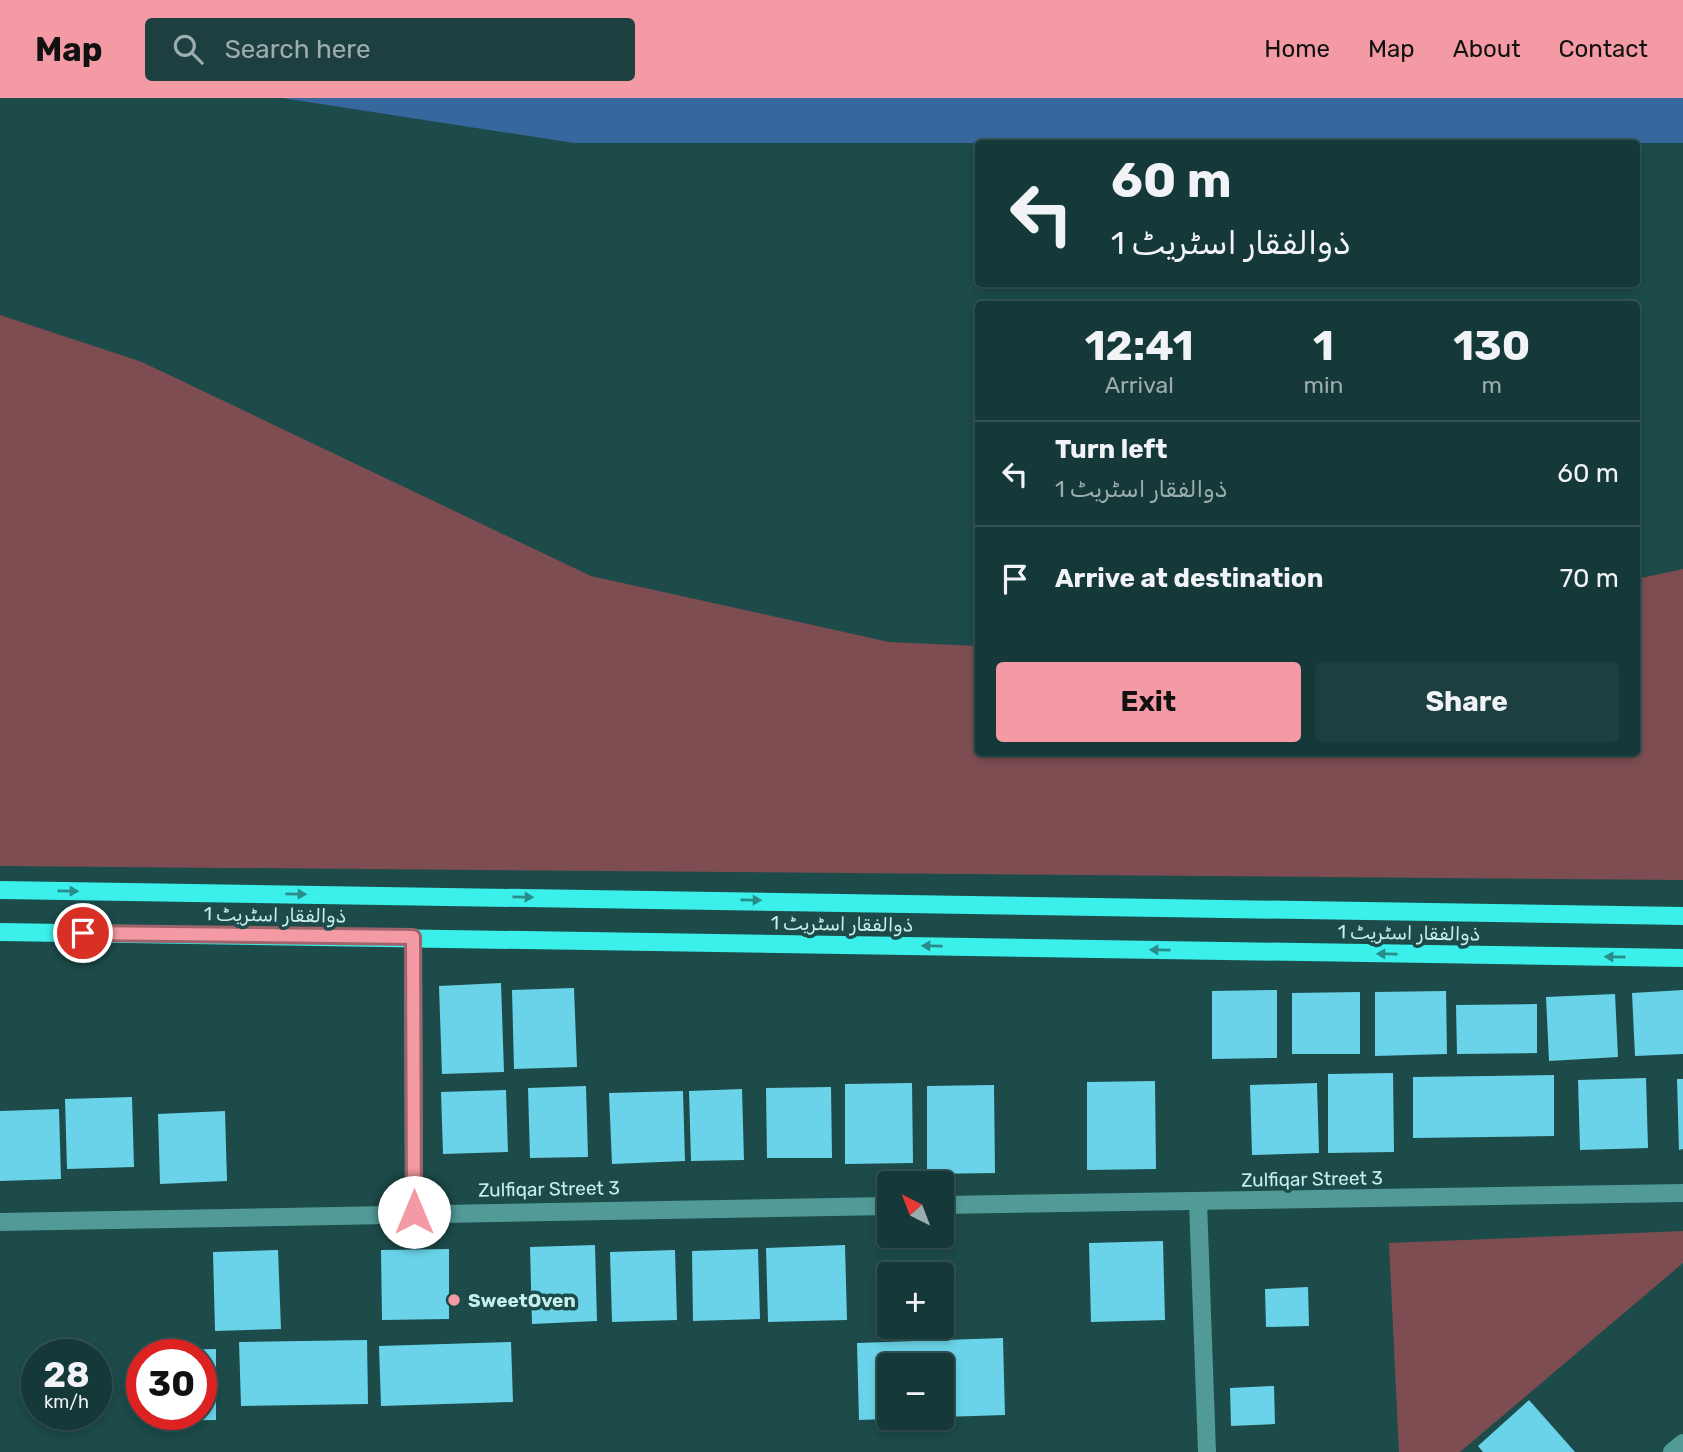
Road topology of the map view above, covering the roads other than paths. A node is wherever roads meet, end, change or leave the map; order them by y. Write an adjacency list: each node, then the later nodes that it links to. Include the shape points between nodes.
1 (0, 890): 2 (main road, ذوالفقار اسٹریٹ 1, one-way to 2)
2 (1683, 916)
3 (0, 932): 4 (main road, ذوالفقار اسٹریٹ 1)
4 (413, 937): 5 (main road, ذوالفقار اسٹریٹ 1, one-way to 4); 10 (street)
5 (1683, 958)
6 (1683, 1192): 7 (street, Zulfiqar Street 3)
7 (1198, 1202): 8 (street, Zulfiqar Street 3); 13 (street)
8 (954, 1205)
9 (877, 1206): 10 (street, Zulfiqar Street 3)
10 (414, 1212): 11 (street, Zulfiqar Street 3)
11 (0, 1222)
12 (1683, 1443): 14 (street)
13 (1207, 1452)
14 (1672, 1452)

